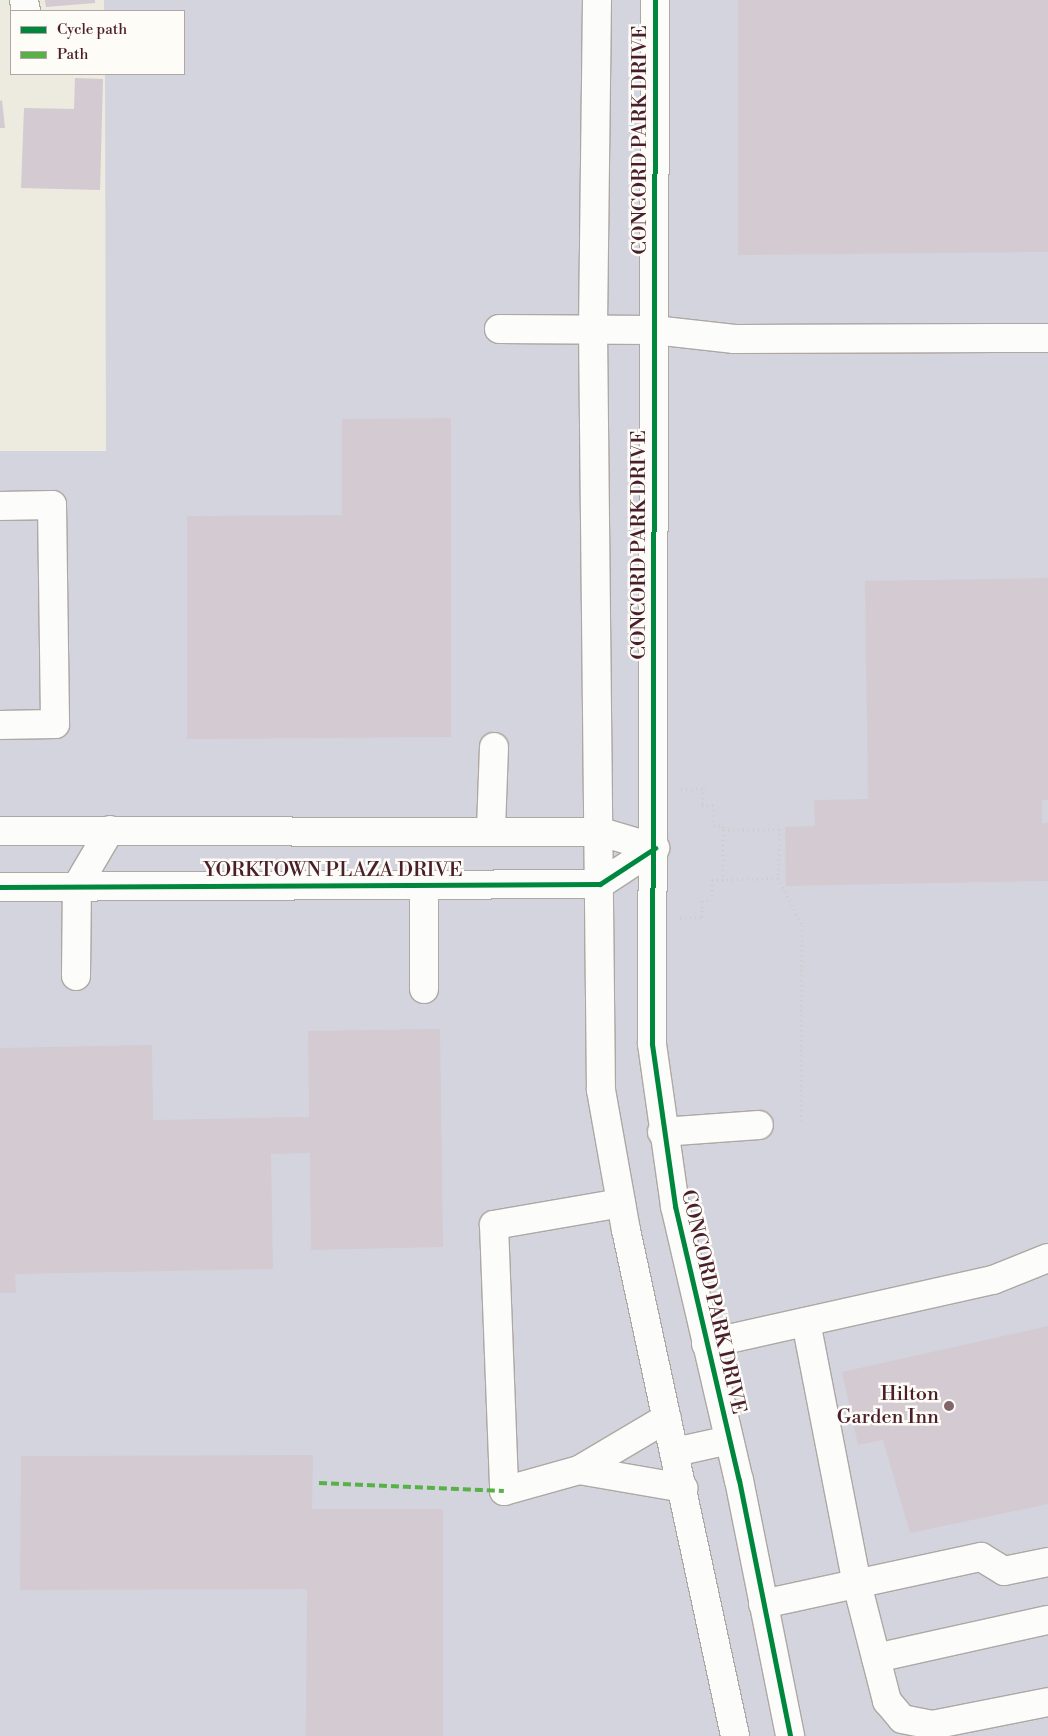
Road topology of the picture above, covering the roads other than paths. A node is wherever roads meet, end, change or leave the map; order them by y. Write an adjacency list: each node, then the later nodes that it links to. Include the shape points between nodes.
1 (597, 0): 4 (street, CONCORD PARK DRIVE)
2 (655, 0): 5 (street, CONCORD PARK DRIVE)
3 (499, 329): 4 (street)
4 (593, 329): 5 (street); 13 (street, CONCORD PARK DRIVE)
5 (654, 330): 6 (street, via 734,339); 14 (street, CONCORD PARK DRIVE)
6 (1048, 338)
7 (0, 506): 8 (street, via 52,505 55,724)
8 (0, 725)
9 (494, 747): 10 (street)
10 (491, 829): 11 (street, YORKTOWN PLAZA DRIVE); 13 (street, YORKTOWN PLAZA DRIVE)
11 (110, 830): 12 (street, YORKTOWN PLAZA DRIVE); 17 (street)
12 (0, 831)
13 (602, 832): 14 (street, YORKTOWN PLAZA DRIVE); 15 (street, CONCORD PARK DRIVE)
14 (655, 848): 15 (street); 22 (street, CONCORD PARK DRIVE, via 652,1044)
15 (600, 884): 16 (street, YORKTOWN PLAZA DRIVE); 23 (street, CONCORD PARK DRIVE, via 601,1090)
16 (424, 885): 17 (street, YORKTOWN PLAZA DRIVE); 20 (street)
17 (77, 886): 18 (street, YORKTOWN PLAZA DRIVE); 19 (street)
18 (0, 887)
19 (76, 976)
20 (424, 989)
21 (760, 1126): 22 (street)
22 (662, 1132): 26 (street, CONCORD PARK DRIVE)
23 (621, 1203): 27 (street, CONCORD PARK DRIVE); 30 (street, via 494,1225 504,1491)
24 (1048, 1258): 25 (street, via 993,1280)
25 (806, 1322): 26 (street); 33 (street)
26 (706, 1344): 28 (street, CONCORD PARK DRIVE)
27 (667, 1418): 29 (street, CONCORD PARK DRIVE); 30 (street)
28 (729, 1440): 29 (street); 34 (street, CONCORD PARK DRIVE)
29 (675, 1452): 31 (street, CONCORD PARK DRIVE)
30 (579, 1470): 31 (street)
31 (683, 1488): 38 (street, CONCORD PARK DRIVE)
32 (1048, 1562): 33 (street, via 1004,1571 982,1557)
33 (856, 1584): 34 (street); 36 (street)
34 (763, 1604): 39 (street, CONCORD PARK DRIVE)
35 (1048, 1620): 36 (street)
36 (876, 1658): 37 (street, via 887,1701 902,1719 932,1725)
37 (1048, 1702)
38 (735, 1736)
39 (790, 1736)

